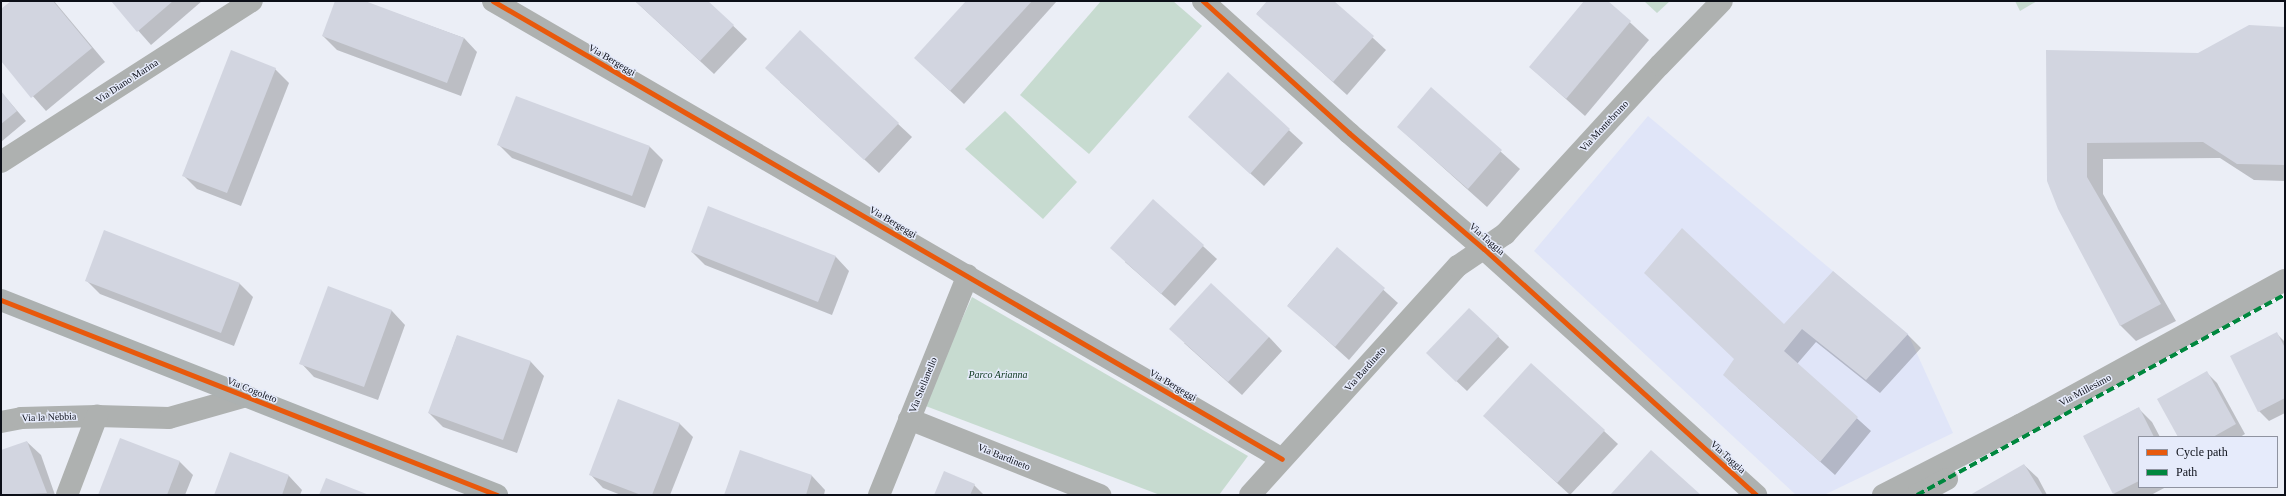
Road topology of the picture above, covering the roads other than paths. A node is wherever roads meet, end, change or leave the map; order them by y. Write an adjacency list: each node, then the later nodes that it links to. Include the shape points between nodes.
1 (252, 1): 5 (street, Via Diano Marina)
2 (493, 1): 7 (street, Via Bergeggi)
3 (1722, 1): 6 (street, Via Montebruno, via 1505,234)
4 (1210, 3): 6 (street, Via Taggia, via 1355,138)
5 (1, 162)
6 (1484, 249): 15 (street, Via Bardineto, via 1458,266); 21 (street, Via Taggia)
7 (968, 275): 13 (street, Via Stellanello); 15 (street, Via Bergeggi)
8 (2285, 280): 22 (street, Via Millesimo, via 2020,425)
9 (2285, 294): 23 (street, Via Millesimo)
10 (1, 300): 11 (street, Via Cogoleto)
11 (243, 397): 12 (street, Via Cogoleto, via 169,418); 17 (street, Via Cogoleto)
12 (97, 416): 14 (street, Via la Nebbia, via 21,418); 16 (street)
13 (908, 419): 18 (street, Via Stellanello); 19 (street, Via Bardineto)
14 (1, 422)
15 (1282, 460): 20 (street, Via Bardineto)
16 (67, 495)
17 (498, 495)
18 (879, 495)
19 (1100, 495)
20 (1250, 495)
21 (1756, 495)
22 (1882, 495)
23 (1917, 495)

